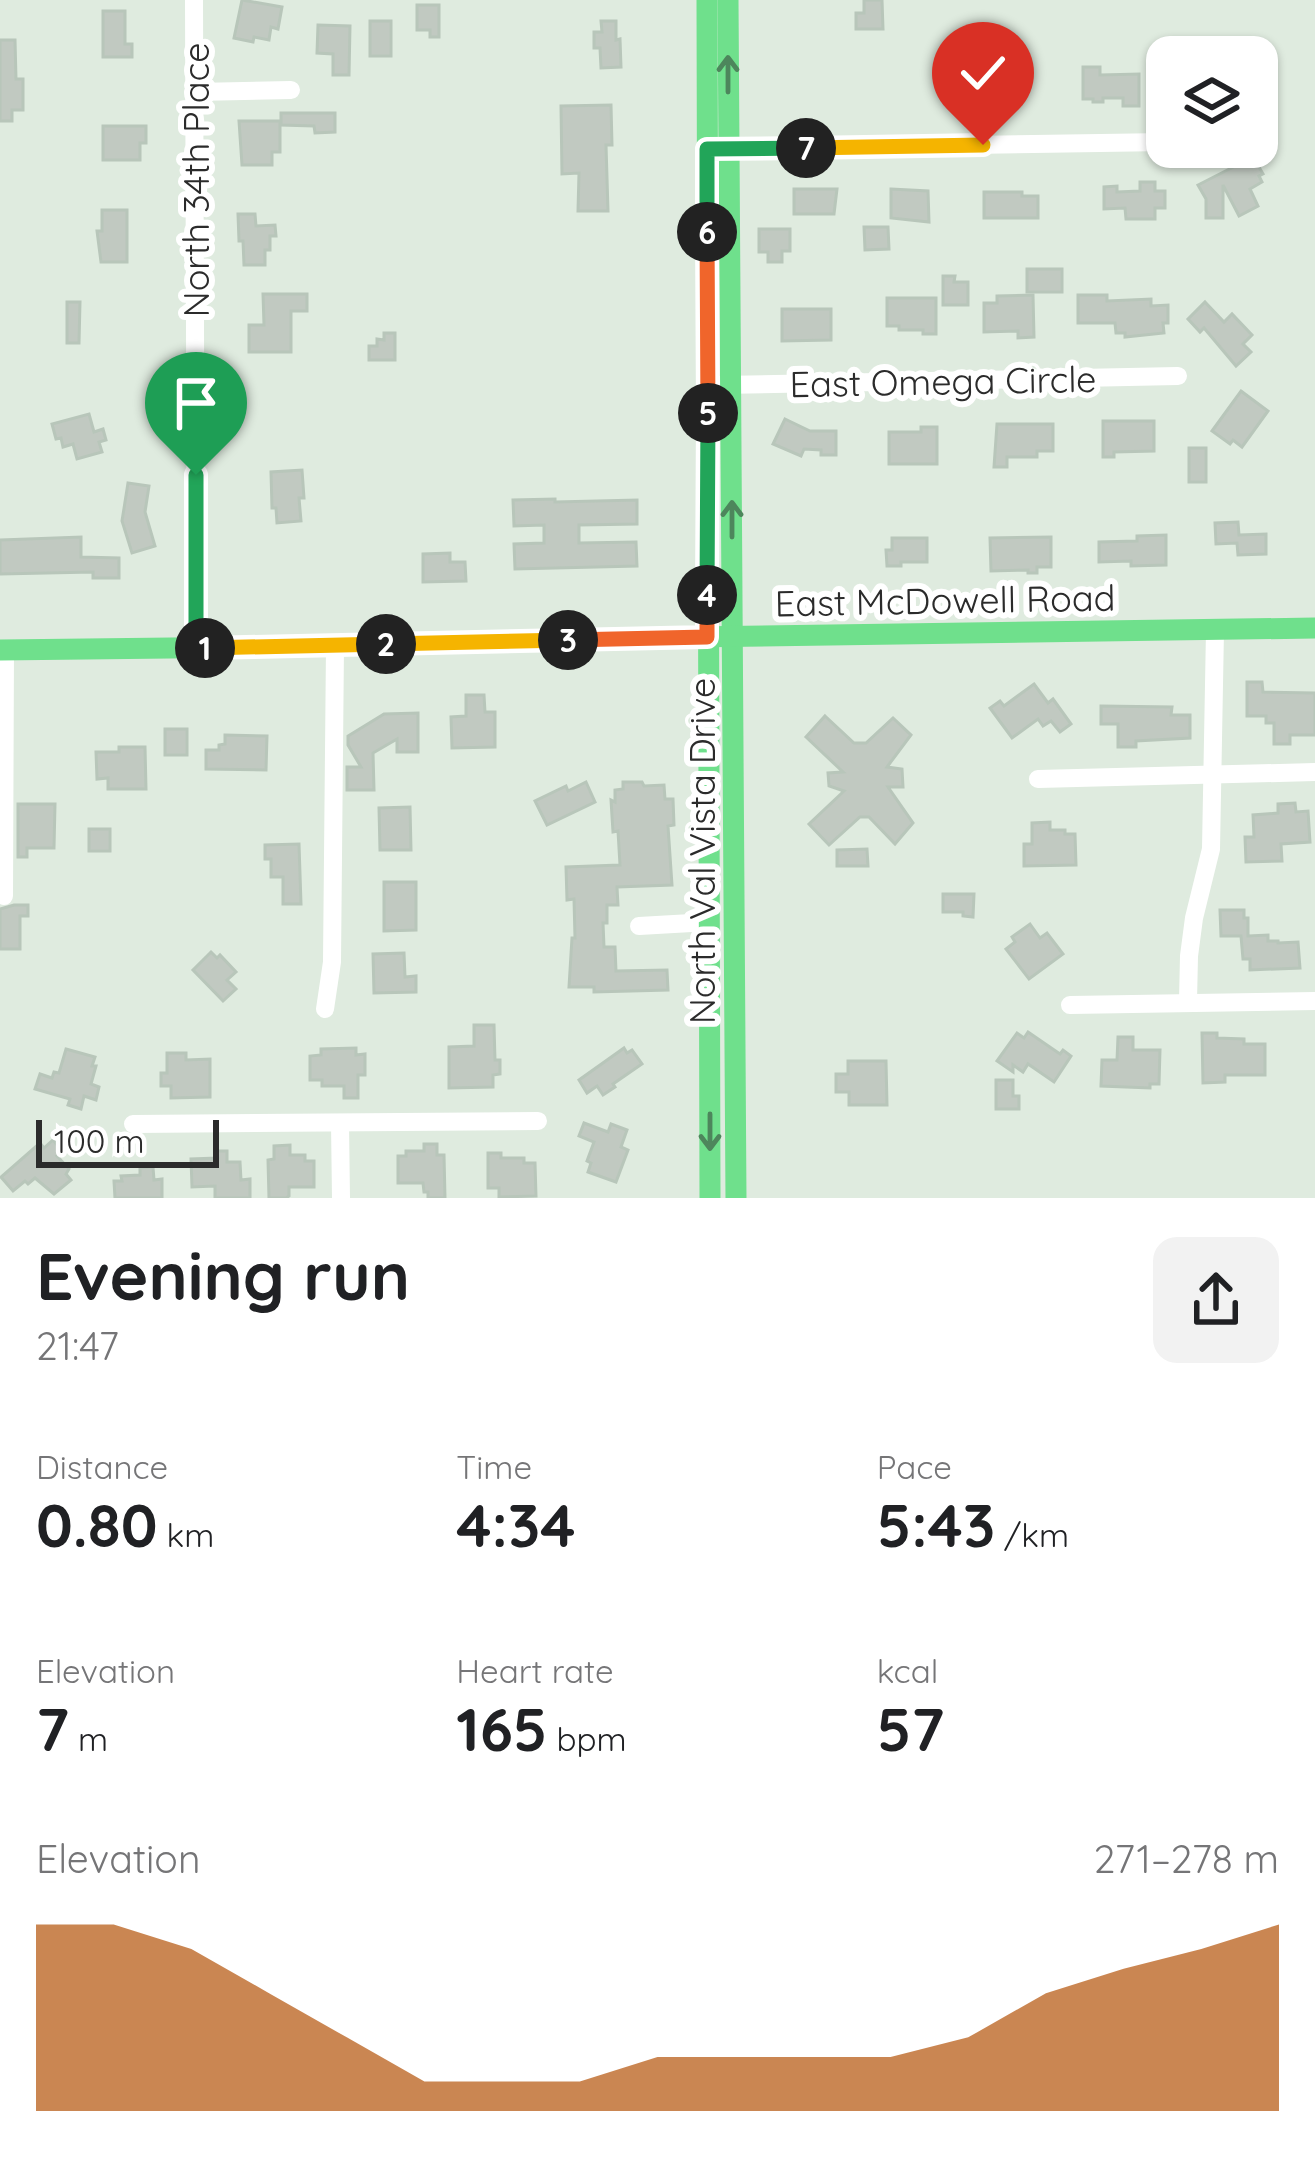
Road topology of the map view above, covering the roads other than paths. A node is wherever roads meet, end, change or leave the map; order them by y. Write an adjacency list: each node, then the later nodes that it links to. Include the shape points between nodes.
1 (194, 0): 5 (street, North 34th Place)
2 (706, 0): 7 (main road, North Val Vista Drive)
3 (728, 0): 7 (main road, North Val Vista Drive, one-way to 3)
4 (291, 91): 5 (street)
5 (195, 92): 15 (street, North 34th Place)
6 (1146, 142): 7 (street)
7 (717, 149): 9 (main road, North Val Vista Drive)
8 (1178, 376): 9 (street, East Omega Circle)
9 (719, 385): 12 (main road, North Val Vista Drive, one-way to 9); 13 (main road, North Val Vista Drive)
10 (1315, 628): 11 (main road, East McDowell Road)
11 (1214, 629): 12 (main road, East McDowell Road); 18 (street)
12 (733, 636): 13 (main road, East McDowell Road); 22 (main road, North Val Vista Drive)
13 (707, 637): 14 (main road, East McDowell Road); 21 (main road, North Val Vista Drive)
14 (335, 646): 15 (main road, East McDowell Road); 27 (street)
15 (196, 648): 16 (main road, East McDowell Road)
16 (3, 650): 20 (street)
17 (1315, 772): 18 (street)
18 (1214, 774): 19 (street); 25 (street)
19 (1038, 779)
20 (4, 896)
21 (709, 922): 22 (main road); 23 (street); 28 (main road, North Val Vista Drive)
22 (734, 922): 29 (main road, North Val Vista Drive)
23 (639, 926)
24 (1315, 1000): 25 (street)
25 (1188, 1001): 26 (street)
26 (1070, 1005)
27 (325, 1009)
28 (710, 1087): 29 (main road); 34 (main road, North Val Vista Drive, one-way to 34)
29 (735, 1087): 35 (main road, North Val Vista Drive)
30 (538, 1121): 31 (street)
31 (340, 1123): 32 (street); 33 (street)
32 (134, 1124)
33 (341, 1198)
34 (710, 1198)
35 (736, 1198)

